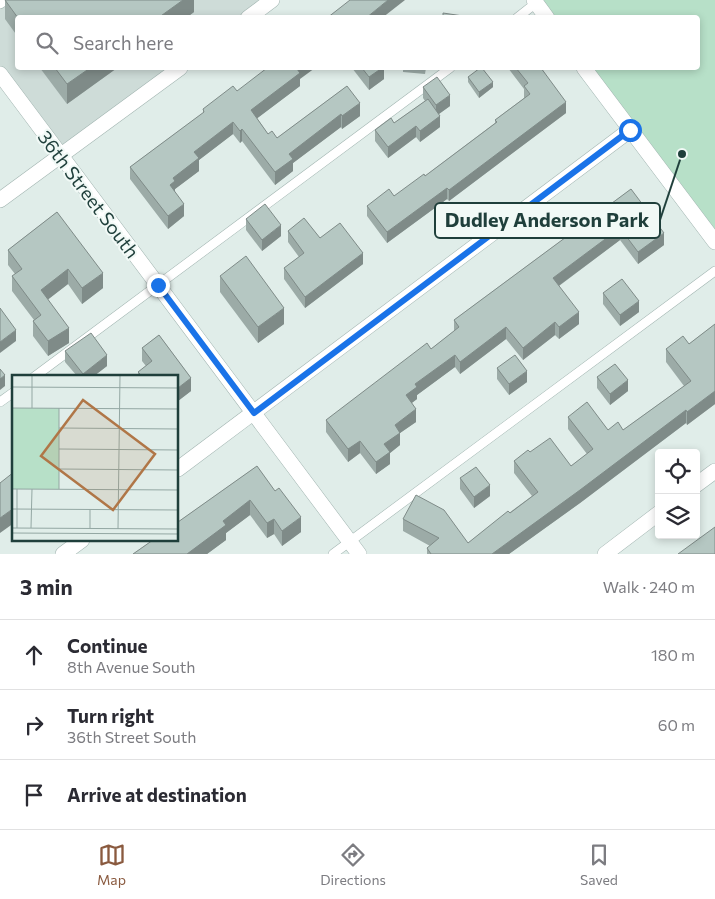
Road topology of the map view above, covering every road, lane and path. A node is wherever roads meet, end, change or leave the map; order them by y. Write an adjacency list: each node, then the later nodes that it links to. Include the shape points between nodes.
1 (6, 0): 4 (lane)
2 (272, 0): 5 (street)
3 (535, 2): 6 (lane); 7 (street)
4 (0, 4)
5 (252, 15)
6 (520, 15)
7 (545, 15)
8 (177, 70): 13 (street)
9 (447, 70): 17 (lane)
10 (585, 70): 12 (street)
11 (0, 74): 13 (street, 36th Street South)
12 (630, 130): 15 (street); 21 (street)
13 (60, 156): 14 (street); 17 (street, 36th Street South)
14 (0, 200)
15 (715, 242)
16 (715, 271): 27 (lane)
17 (158, 285): 18 (lane); 21 (street, 36th Street South)
18 (35, 375)
19 (12, 393): 20 (lane)
20 (0, 402)
21 (254, 413): 22 (street); 27 (street, 36th Street South)
22 (179, 469)
23 (715, 471): 24 (street)
24 (700, 482)
25 (655, 516): 30 (street)
26 (79, 542): 28 (street)
27 (354, 548): 29 (lane)
28 (63, 554)
29 (333, 554)
30 (605, 554)

